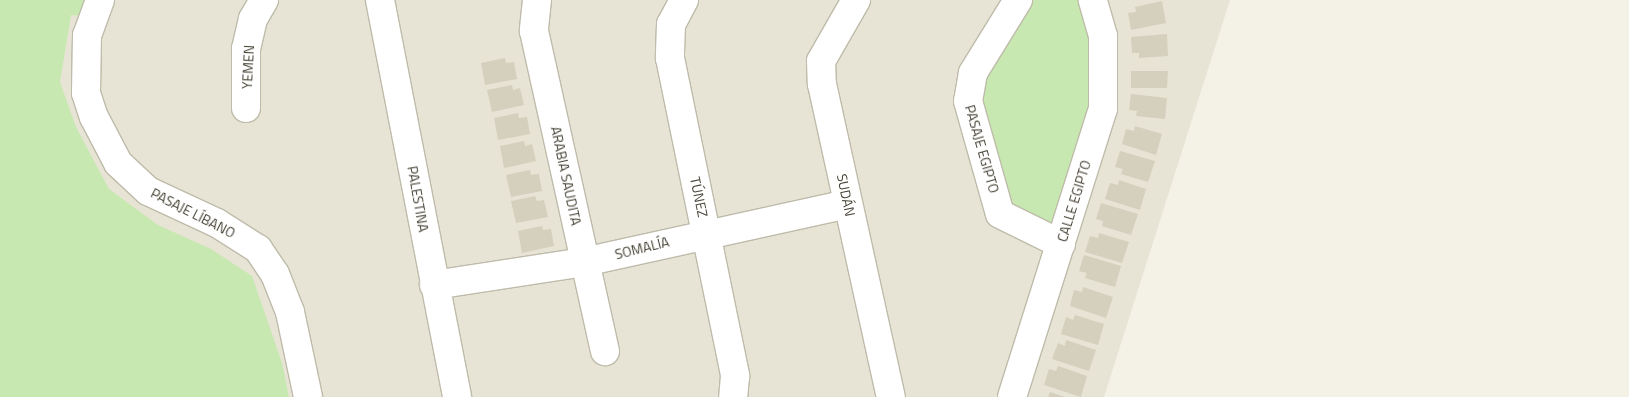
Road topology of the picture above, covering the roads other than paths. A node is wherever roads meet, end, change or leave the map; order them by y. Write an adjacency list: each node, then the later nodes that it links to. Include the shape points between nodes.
1 (100, 0): 16 (street, PASAJE LÍBANO, via 87,35 86,93 94,117 118,162 148,191 217,223 258,249 275,274 290,312)
2 (264, 0): 9 (street, YEMEN, via 253,19 246,49)
3 (380, 0): 14 (street, PALESTINA, via 397,72)
4 (537, 0): 13 (street, ARABIA SAUDITA, via 534,31)
5 (684, 0): 11 (street, TÚNEZ, via 671,24 668,47)
6 (856, 0): 10 (street, SUDÁN, via 821,61 822,84)
7 (1018, 0): 12 (street, PASAJE EGIPTO, via 973,73 968,101 1000,214)
8 (1093, 0): 12 (street, CALLE EGIPTO, via 1103,36 1103,109)
9 (246, 108)
10 (848, 204): 11 (street, SOMALÍA); 19 (street, SUDÁN)
11 (706, 233): 13 (street, SOMALÍA); 18 (street, TÚNEZ, via 735,376)
12 (1061, 244): 20 (street, CALLE EGIPTO)
13 (584, 262): 14 (street, SOMALÍA); 15 (street, ARABIA SAUDITA)
14 (434, 285): 17 (street, PALESTINA)
15 (605, 351)
16 (308, 397)
17 (457, 397)
18 (733, 397)
19 (890, 397)
20 (1012, 397)

